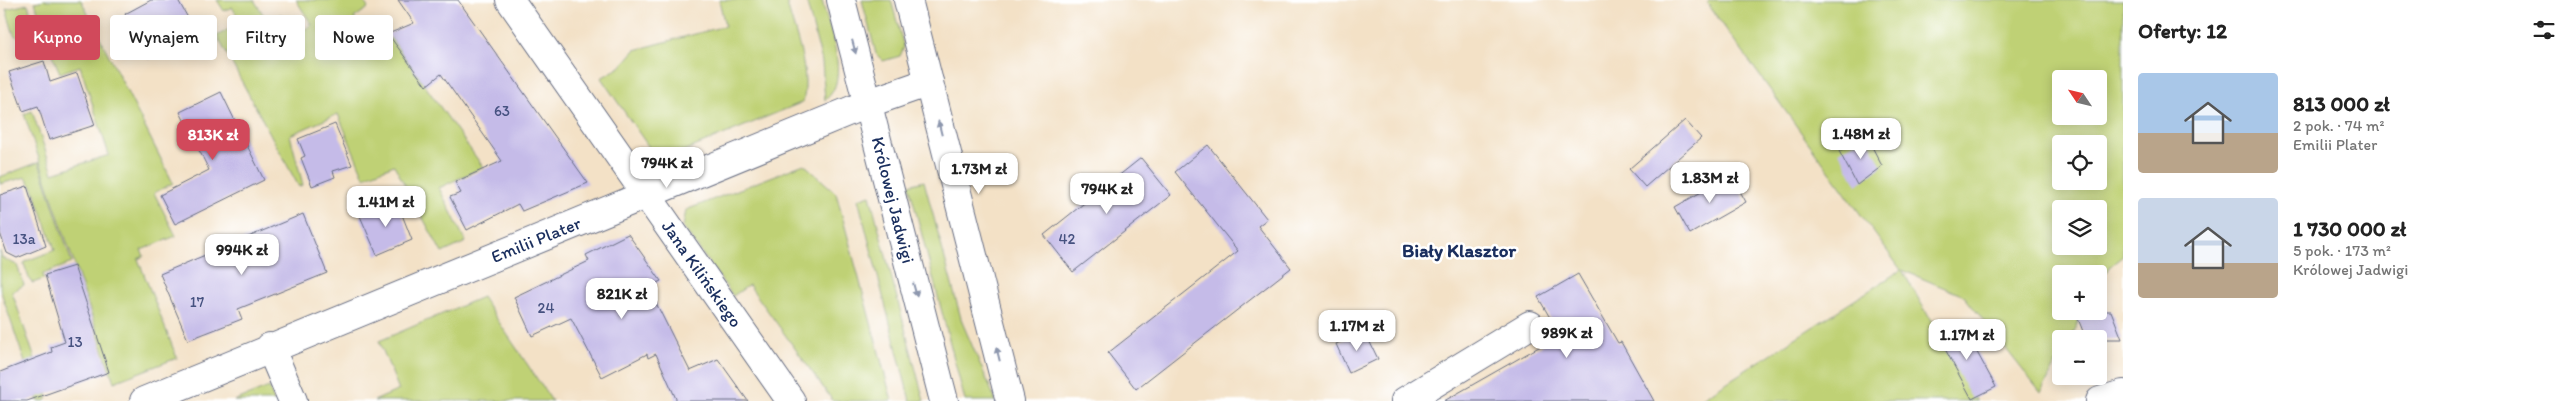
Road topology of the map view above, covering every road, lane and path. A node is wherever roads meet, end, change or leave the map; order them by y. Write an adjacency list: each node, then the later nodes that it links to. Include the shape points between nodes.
1 (510, 0): 6 (street, Jana Kilińskiego)
2 (842, 0): 5 (street, Królowej Jadwigi, one-way to 5)
3 (908, 0): 4 (street)
4 (929, 82): 5 (street, Emilii Plater); 14 (street, one-way to 4)
5 (869, 103): 6 (street, Emilii Plater); 13 (street, Królowej Jadwigi, one-way to 13)
6 (646, 195): 8 (street, Emilii Plater); 12 (street, Jana Kilińskiego)
7 (1530, 325): 15 (street)
8 (270, 347): 10 (street, Emilii Plater); 11 (street)
9 (2123, 394): 16 (street)
10 (144, 401)
11 (294, 401)
12 (791, 401)
13 (944, 401)
14 (1010, 401)
15 (1405, 401)
16 (2100, 401)

